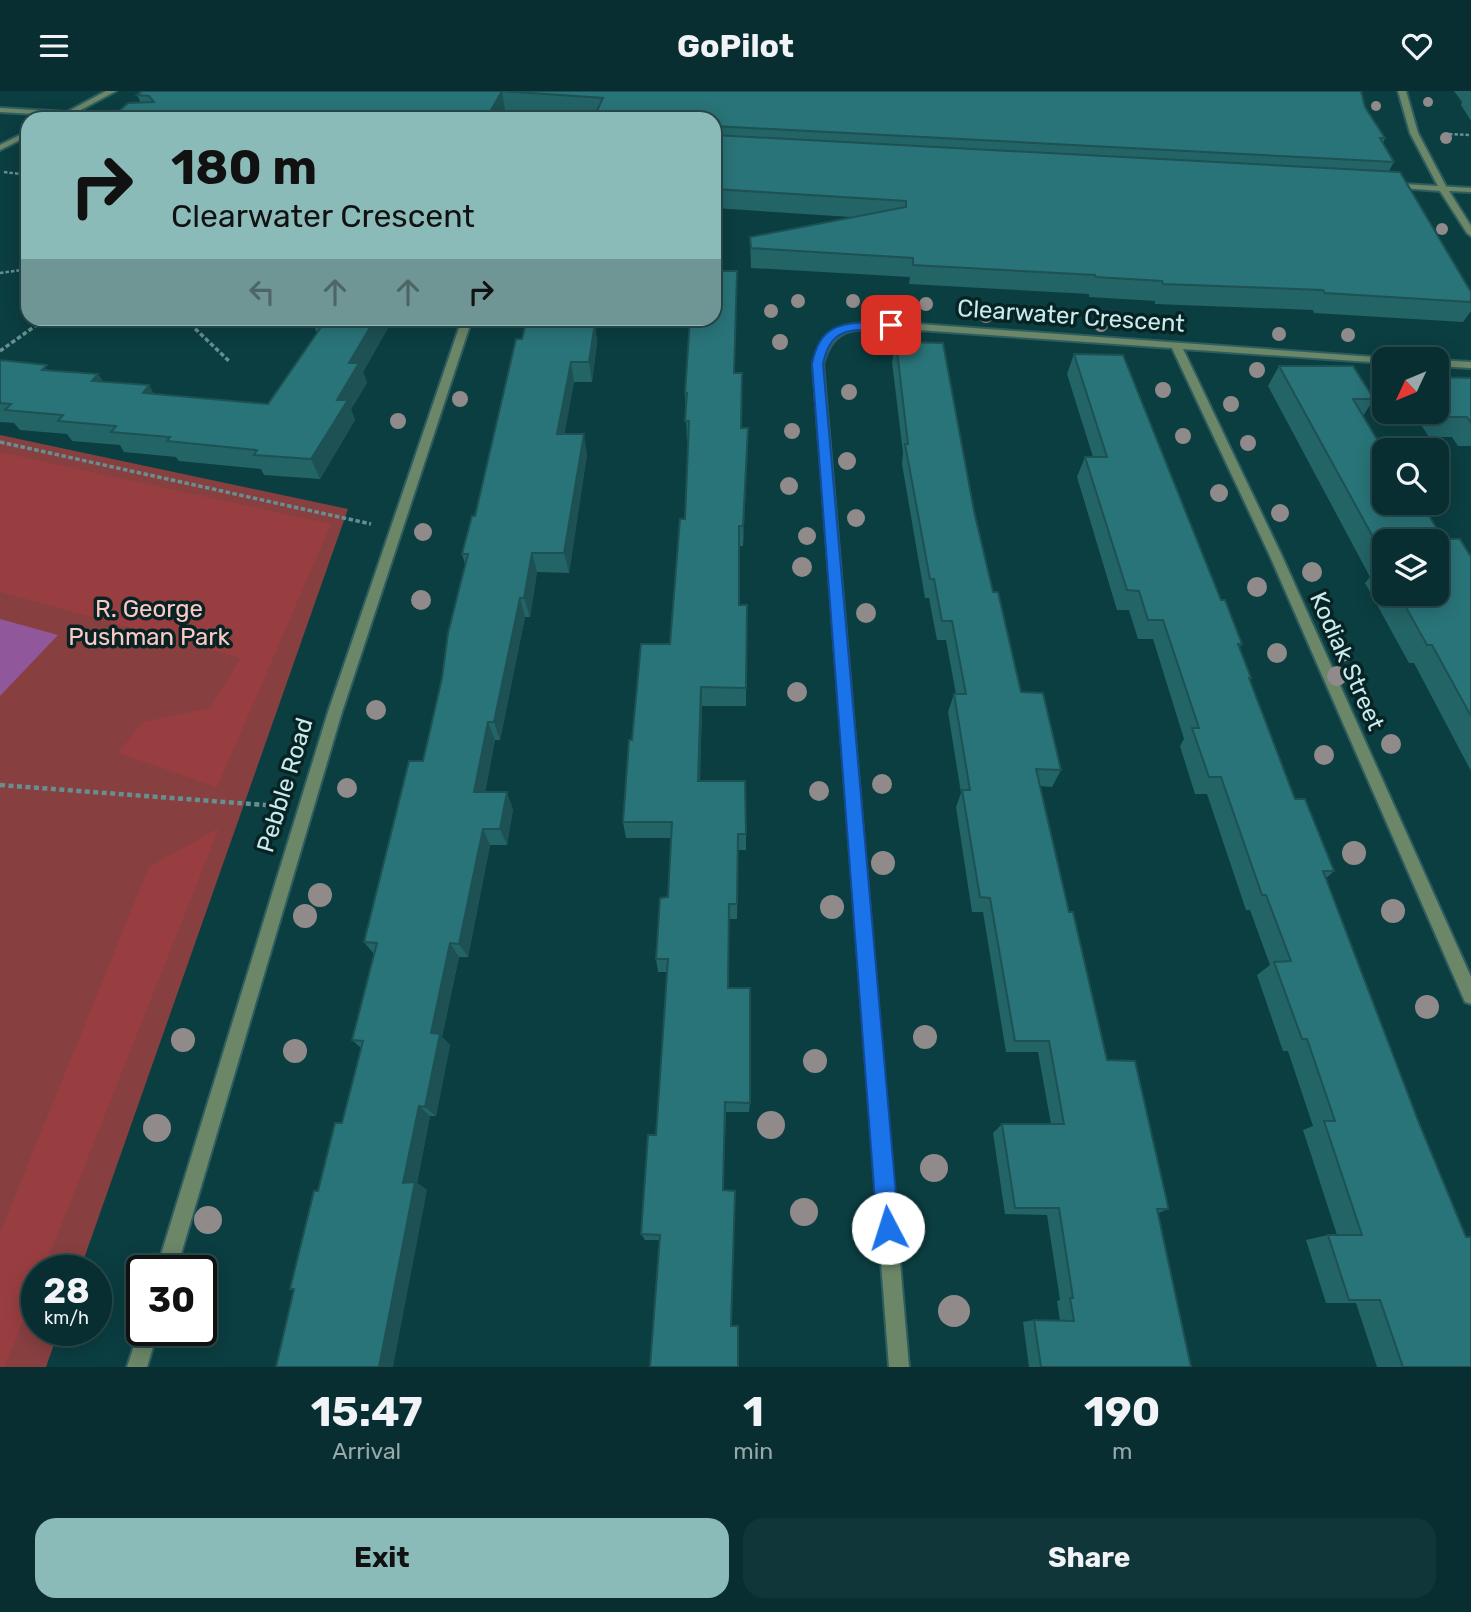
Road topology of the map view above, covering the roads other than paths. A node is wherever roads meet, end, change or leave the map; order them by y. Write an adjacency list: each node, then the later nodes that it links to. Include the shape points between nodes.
1 (112, 91): 5 (street)
2 (1402, 91): 9 (street, via 1414,133)
3 (0, 110): 4 (street)
4 (33, 112)
5 (70, 112)
6 (21, 138): 7 (street)
7 (0, 148)
8 (1382, 185): 9 (street)
9 (1443, 188): 10 (street); 11 (street)
10 (1471, 190)
11 (1471, 233)
12 (465, 326): 18 (street, Pebble Road, via 306,808)
13 (1177, 347): 14 (street, Clearwater Crescent); 17 (street, Kodiak Street, via 1276,556); 21 (street, Clearwater Crescent, via 891,325 838,329 821,344 819,378)
14 (1372, 359)
15 (1449, 364): 16 (street)
16 (1471, 365)
17 (1471, 996)
18 (171, 1255)
19 (143, 1346): 20 (street)
20 (136, 1367)
21 (899, 1367)

